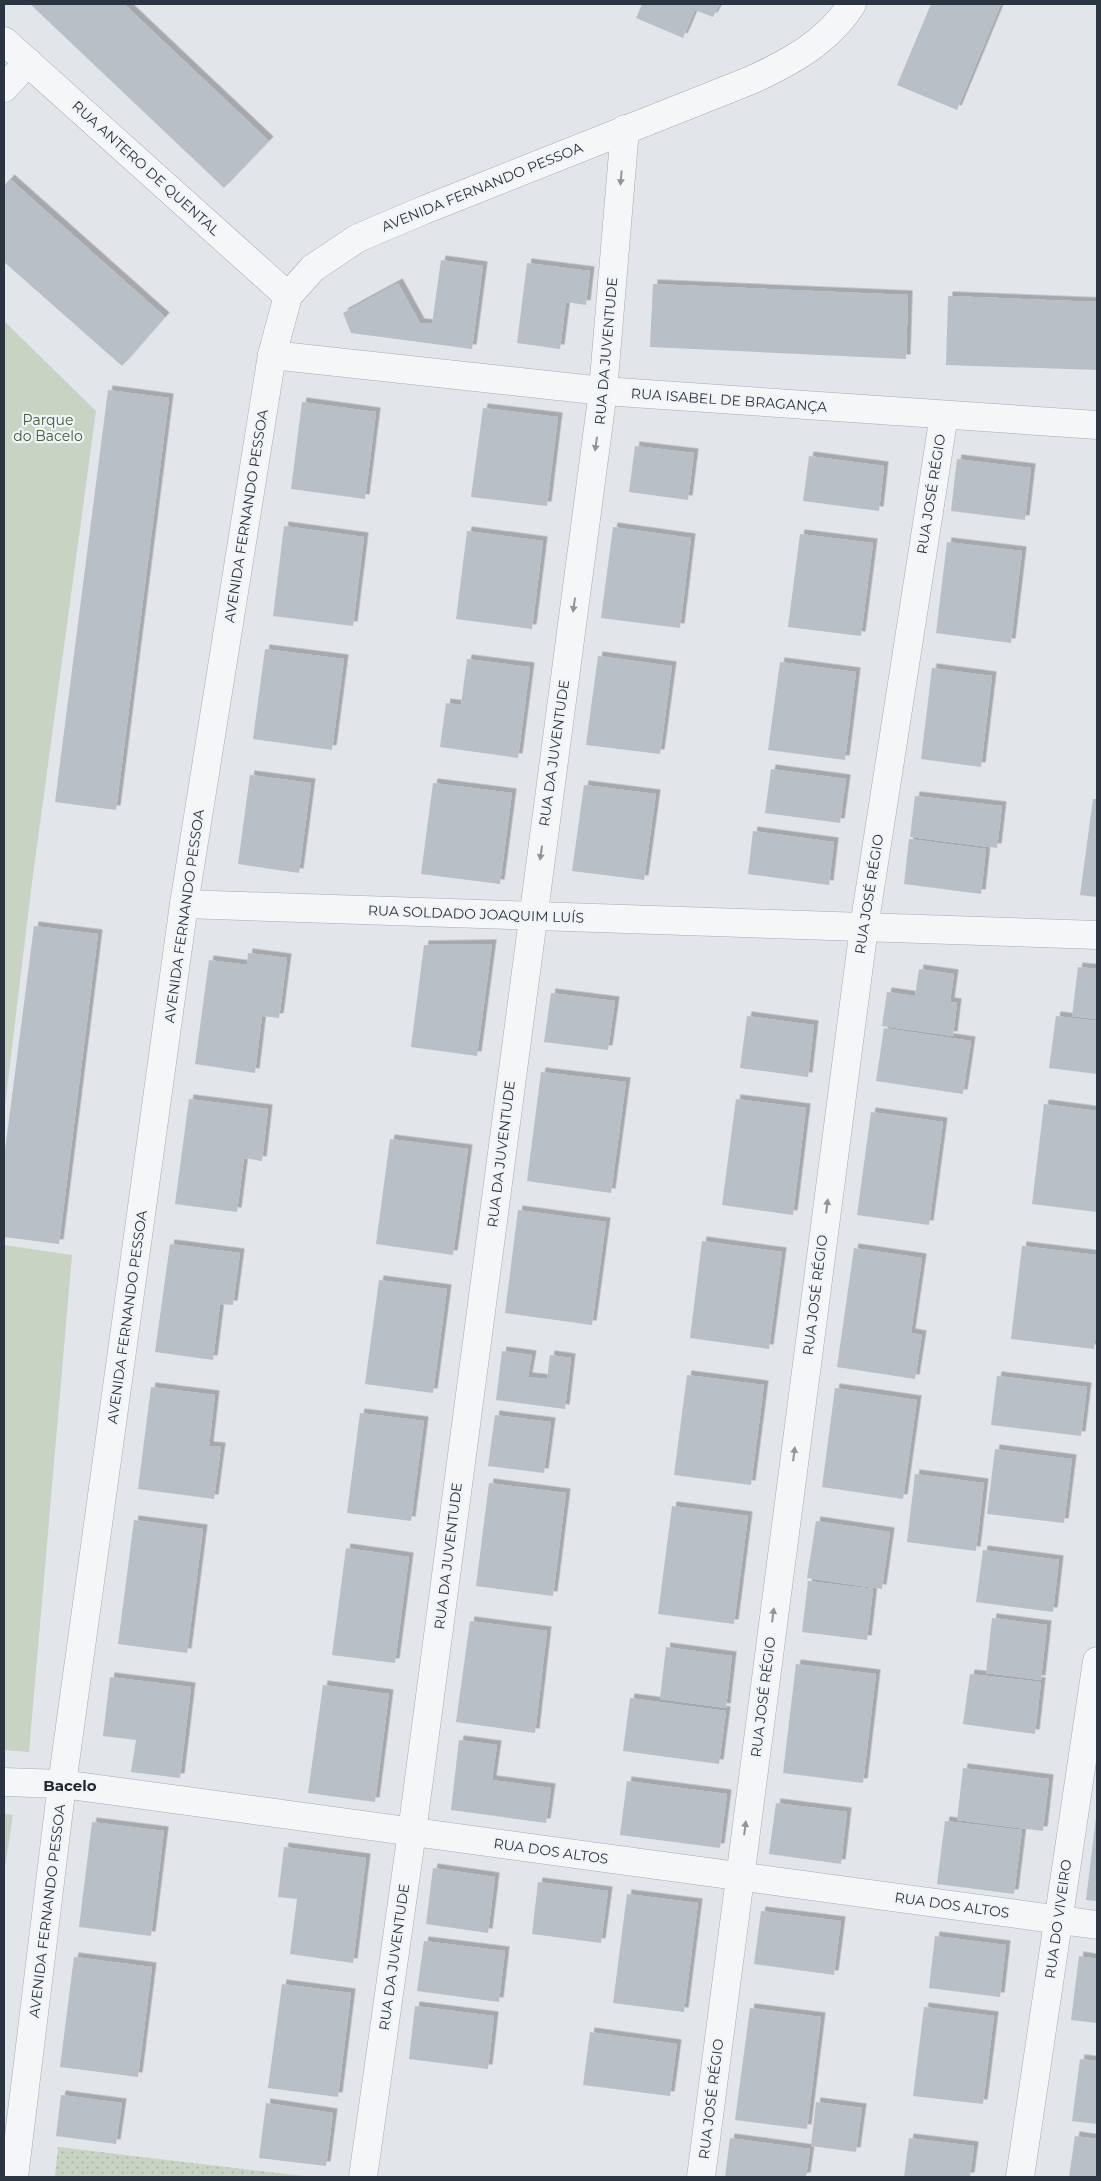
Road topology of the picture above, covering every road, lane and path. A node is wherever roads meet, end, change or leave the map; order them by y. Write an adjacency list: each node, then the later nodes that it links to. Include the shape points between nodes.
1 (852, 4): 5 (street, AVENIDA FERNANDO PESSOA, via 819,42 784,65)
2 (4, 41): 3 (street, RUA ANTERO DE QUENTAL)
3 (28, 62): 4 (street); 6 (street, RUA ANTERO DE QUENTAL)
4 (4, 88)
5 (625, 129): 6 (street, AVENIDA FERNANDO PESSOA, via 358,238 313,268); 8 (street, RUA DA JUVENTUDE, one-way to 8)
6 (288, 296): 7 (street, AVENIDA FERNANDO PESSOA)
7 (272, 355): 8 (street, RUA ISABEL DE BRAGANÇA); 11 (street, AVENIDA FERNANDO PESSOA)
8 (604, 391): 9 (street, RUA ISABEL DE BRAGANÇA); 12 (street, RUA DA JUVENTUDE, one-way to 12)
9 (944, 415): 10 (street, RUA ISABEL DE BRAGANÇA); 13 (street, RUA JOSÉ RÉGIO)
10 (1097, 425)
11 (184, 904): 12 (street, RUA SOLDADO JOAQUIM LUÍS); 17 (street, AVENIDA FERNANDO PESSOA)
12 (532, 916): 13 (street, RUA SOLDADO JOAQUIM LUÍS); 18 (street, RUA DA JUVENTUDE)
13 (864, 927): 14 (street, RUA SOLDADO JOAQUIM LUÍS); 19 (street, RUA JOSÉ RÉGIO, one-way to 13)
14 (1097, 935)
15 (1097, 1661): 20 (street, RUA DO VIVEIRO)
16 (4, 1782): 17 (street, RUA DOS ALTOS)
17 (62, 1784): 18 (street, RUA DOS ALTOS); 22 (street, AVENIDA FERNANDO PESSOA)
18 (412, 1832): 19 (street, RUA DOS ALTOS); 23 (street, RUA DA JUVENTUDE)
19 (739, 1876): 20 (street, RUA DOS ALTOS); 24 (street, RUA JOSÉ RÉGIO)
20 (1058, 1919): 21 (street, RUA DOS ALTOS); 25 (street, RUA DO VIVEIRO)
21 (1097, 1925)
22 (14, 2177)
23 (363, 2177)
24 (701, 2177)
25 (1020, 2177)

